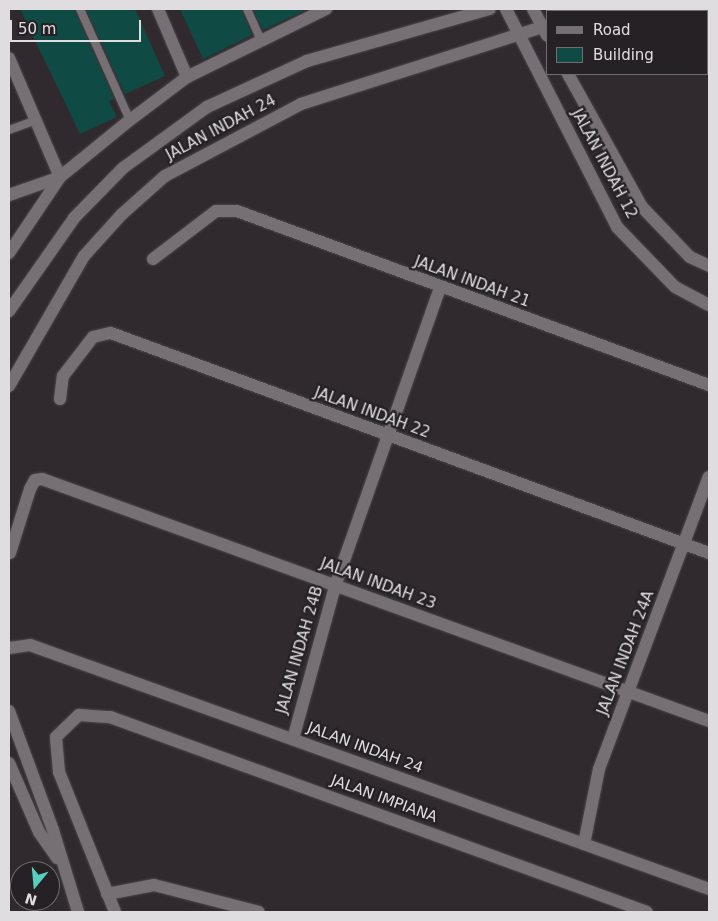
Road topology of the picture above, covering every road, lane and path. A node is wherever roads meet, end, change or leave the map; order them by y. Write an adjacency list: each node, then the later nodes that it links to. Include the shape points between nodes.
1 (80, 9): 14 (lane)
2 (158, 9): 13 (street)
3 (247, 9): 10 (lane)
4 (326, 9): 10 (street)
5 (490, 9): 24 (street, JALAN INDAH 24, via 307,61 207,107 123,168 74,218)
6 (506, 9): 9 (street, JALAN INDAH 12)
7 (532, 9): 8 (street)
8 (545, 31): 9 (street, JALAN INDAH 24)
9 (519, 35): 23 (street, JALAN INDAH 12, via 617,227 675,287); 26 (street, JALAN INDAH 24, via 301,104 165,176 121,214 84,256)
10 (260, 38): 13 (street)
11 (9, 58): 15 (street)
12 (569, 75): 21 (street, JALAN INDAH 12, via 642,207 690,257)
13 (187, 77): 14 (street)
14 (130, 120): 17 (street)
15 (34, 121): 16 (lane); 17 (street)
16 (9, 130)
17 (60, 177): 18 (street); 19 (street)
18 (9, 195)
19 (9, 253)
20 (153, 258): 22 (street, JALAN INDAH 21, via 225,208)
21 (709, 266)
22 (440, 288): 25 (street, JALAN INDAH 21); 28 (street, JALAN INDAH 24B)
23 (709, 305)
24 (9, 311)
25 (709, 385)
26 (9, 386)
27 (60, 399): 28 (street, JALAN INDAH 22, via 63,376 93,337 111,333)
28 (388, 437): 30 (street, JALAN INDAH 22); 33 (street, JALAN INDAH 24B)
29 (709, 477): 30 (street, JALAN INDAH 24A)
30 (685, 544): 32 (street, JALAN INDAH 22); 35 (street, JALAN INDAH 24A)
31 (10, 552): 33 (street, JALAN INDAH 23, via 35,480)
32 (709, 553)
33 (335, 586): 35 (street, JALAN INDAH 23); 38 (street, JALAN INDAH 24B)
34 (9, 648): 38 (street, JALAN INDAH 24, via 30,645)
35 (628, 692): 37 (street, JALAN INDAH 23); 40 (street, JALAN INDAH 24A, via 599,769)
36 (9, 711): 42 (street, via 54,830)
37 (709, 721)
38 (292, 739): 40 (street, JALAN INDAH 24)
39 (9, 763): 41 (street, via 39,832)
40 (584, 844): 44 (street, JALAN INDAH 24)
41 (59, 861)
42 (60, 861)
43 (60, 862): 46 (street)
44 (709, 889)
45 (107, 894): 47 (street); 48 (street, via 154,885); 49 (street, JALAN IMPIANA, via 59,772 56,737 79,715 110,717)
46 (78, 912)
47 (115, 912)
48 (259, 912)
49 (647, 912)

